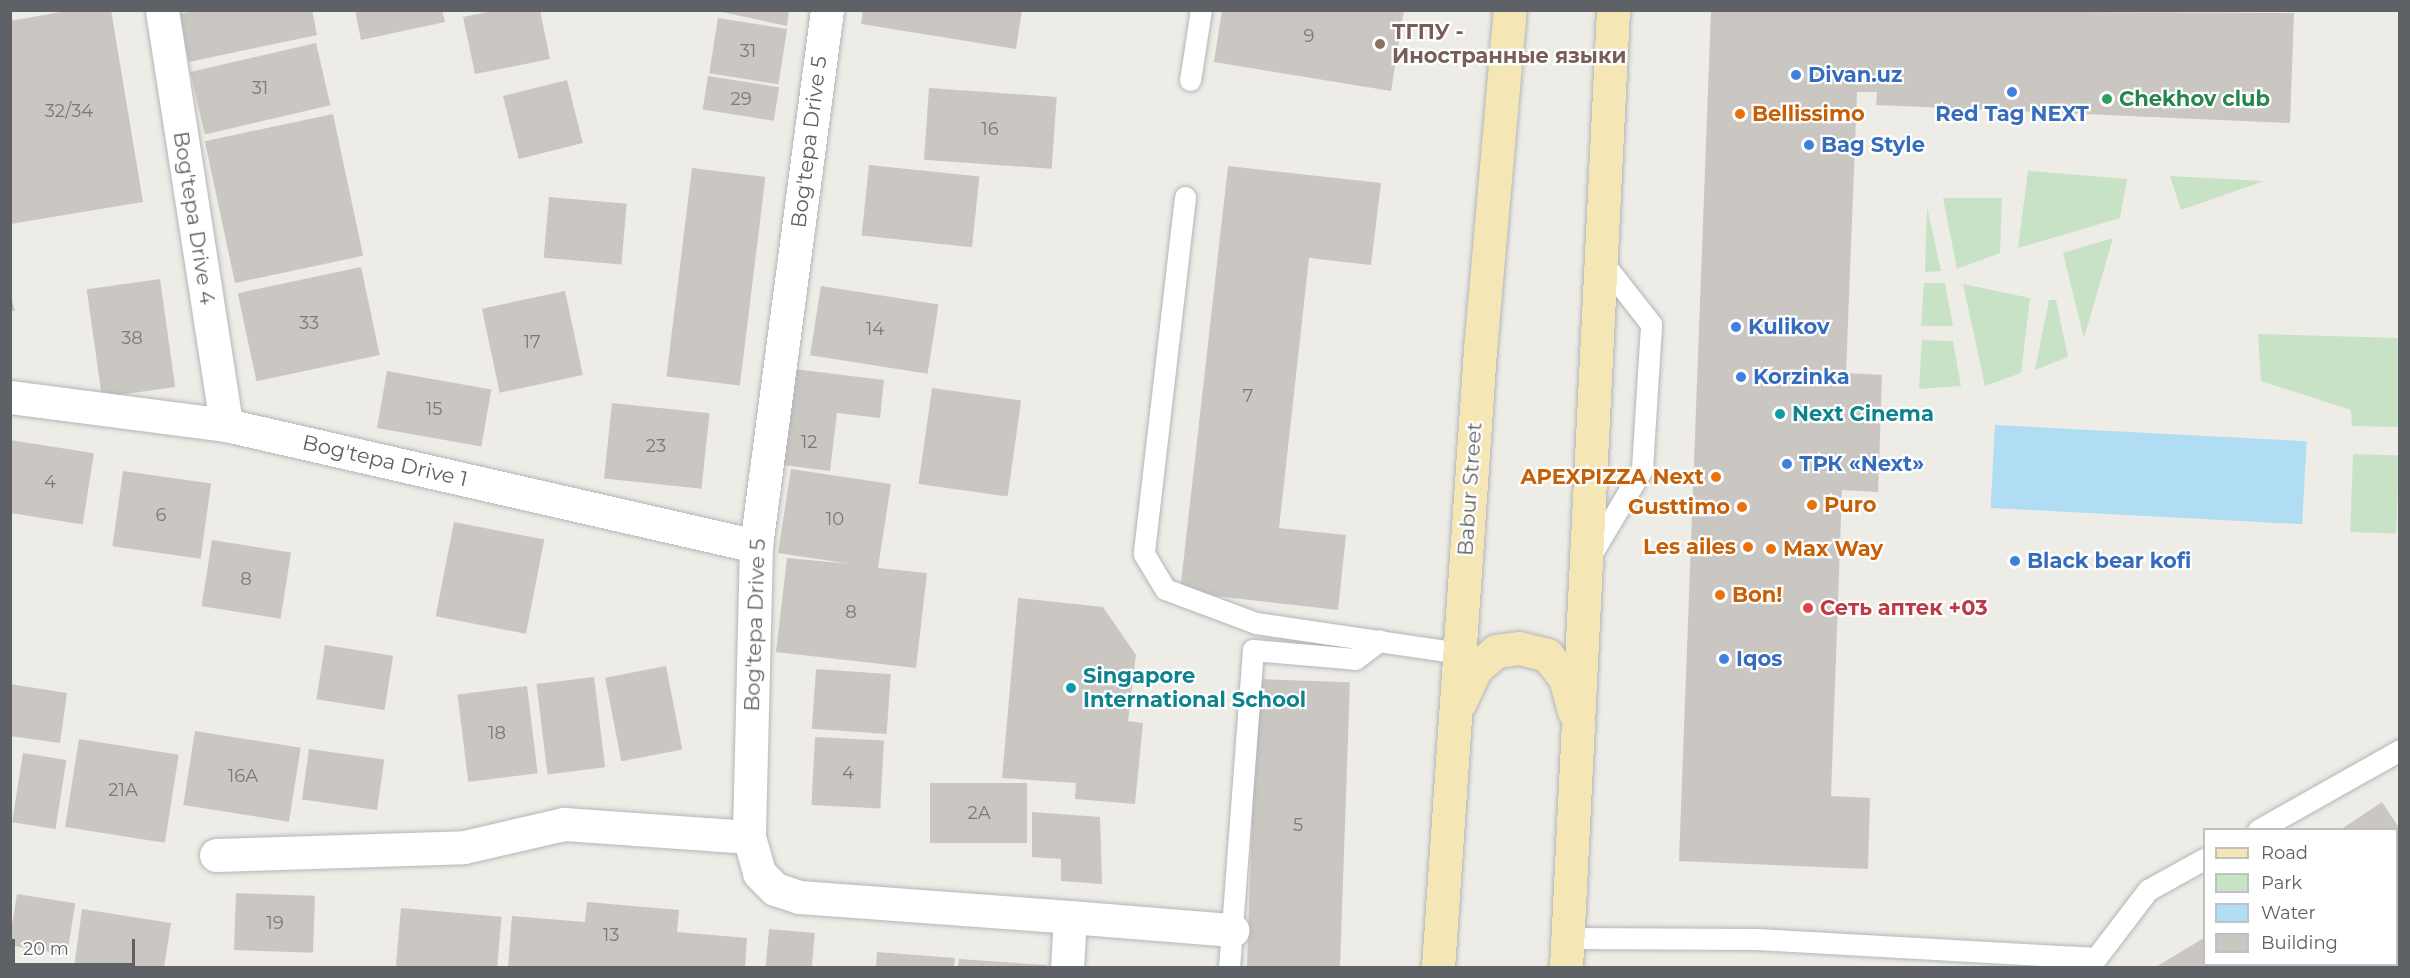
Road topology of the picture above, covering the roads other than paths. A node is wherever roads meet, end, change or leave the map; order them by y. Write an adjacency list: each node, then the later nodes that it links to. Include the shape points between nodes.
1 (162, 10): 10 (street, Bog'tepa Drive 4)
2 (827, 10): 11 (street, Bog'tepa Drive 5)
3 (1201, 10): 6 (lane)
4 (1510, 10): 14 (main road, Babur Street)
5 (1613, 10): 8 (main road)
6 (1190, 80)
7 (1185, 197): 13 (lane, via 1144,554 1165,589 1245,619)
8 (1601, 260): 12 (main road); 12 (lane, via 1651,324 1642,469)
9 (10, 396): 10 (street, Bog'tepa Drive 1)
10 (226, 425): 11 (street, Bog'tepa Drive 1)
11 (756, 546): 19 (street, Bog'tepa Drive 5)
12 (1586, 562): 24 (main road)
13 (1380, 640): 14 (lane); 23 (lane, via 1355,659 1253,650)
14 (1460, 653): 15 (main road, Babur Street)
15 (1455, 712): 16 (main road, via 1476,668 1496,651 1519,648 1547,655 1565,678); 27 (main road, Babur Street)
16 (1578, 724)
17 (2400, 750): 18 (lane)
18 (2263, 828)
19 (749, 837): 20 (street, via 564,824 464,847); 22 (street, Bog'tepa Drive 5, via 759,873 775,889 799,897)
20 (216, 855)
21 (2203, 860): 24 (lane, via 2148,890 2096,958 1757,939)
22 (1070, 917): 23 (street, Bog'tepa Drive 5); 25 (street)
23 (1232, 930): 26 (lane)
24 (1567, 953)
25 (1067, 968)
26 (1229, 968)
27 (1438, 968)

